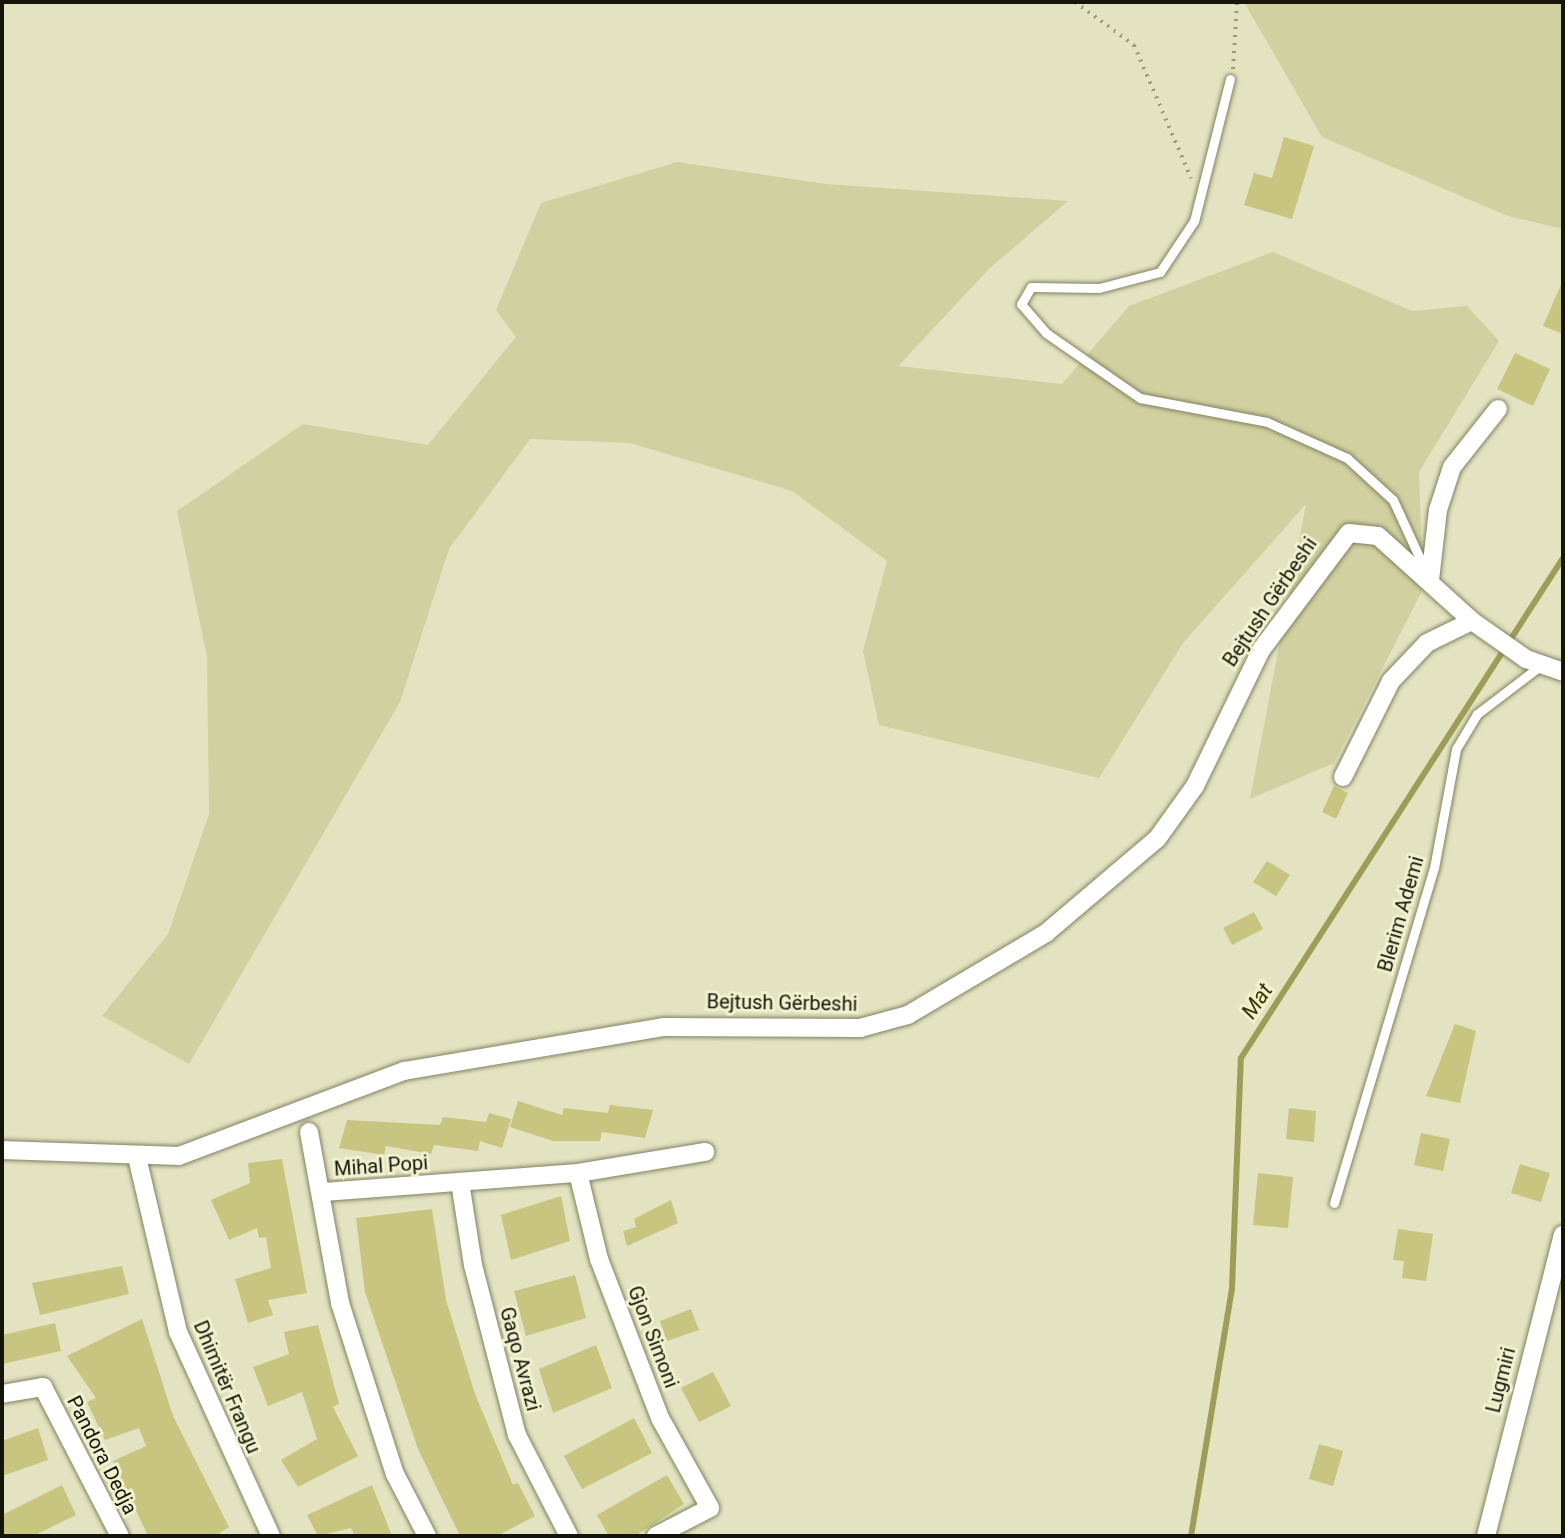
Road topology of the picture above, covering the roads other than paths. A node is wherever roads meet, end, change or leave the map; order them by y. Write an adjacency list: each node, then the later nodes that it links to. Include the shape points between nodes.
1 (1230, 79): 3 (lane, via 1194,221 1160,272 1099,288 1031,287 1021,304 1046,333 1140,398 1267,422 1347,458 1393,500)
2 (1498, 409): 3 (street, via 1452,467 1438,510)
3 (1430, 580): 4 (street, Bejtush Gërbeshi); 11 (street, Bejtush Gërbeshi, via 1378,536 1349,533 1261,650 1195,786 1157,839 1072,914 908,1015 860,1028 664,1027 404,1071 206,1149)
4 (1472, 621): 5 (street, Bejtush Gërbeshi); 7 (street, via 1427,643 1391,681)
5 (1533, 663): 6 (street, Bejtush Gërbeshi); 15 (lane, Blerim Ademi, via 1477,714 1456,749 1434,868)
6 (1563, 672)
7 (1343, 777)
8 (309, 1132): 14 (street)
9 (2, 1150): 11 (street, Bejtush Gërbeshi)
10 (705, 1152): 12 (street, Mihal Popi)
11 (137, 1157): 19 (street, Dhimitër Frangu, via 178,1332)
12 (578, 1173): 13 (street, Mihal Popi); 22 (street, Gjon Simoni, via 599,1259 660,1418 710,1508)
13 (460, 1182): 14 (street, Mihal Popi); 21 (street, Gaqo Avrazi, via 473,1265 517,1435)
14 (324, 1192): 20 (street, Mihal Popi, via 340,1303 395,1474)
15 (1334, 1203)
16 (1563, 1235): 23 (street, Lugmiri)
17 (2, 1394): 18 (street, Pandora Dedja, via 43,1387)
18 (120, 1536)
19 (271, 1536)
20 (427, 1536)
21 (569, 1536)
22 (656, 1536)
23 (1486, 1536)

